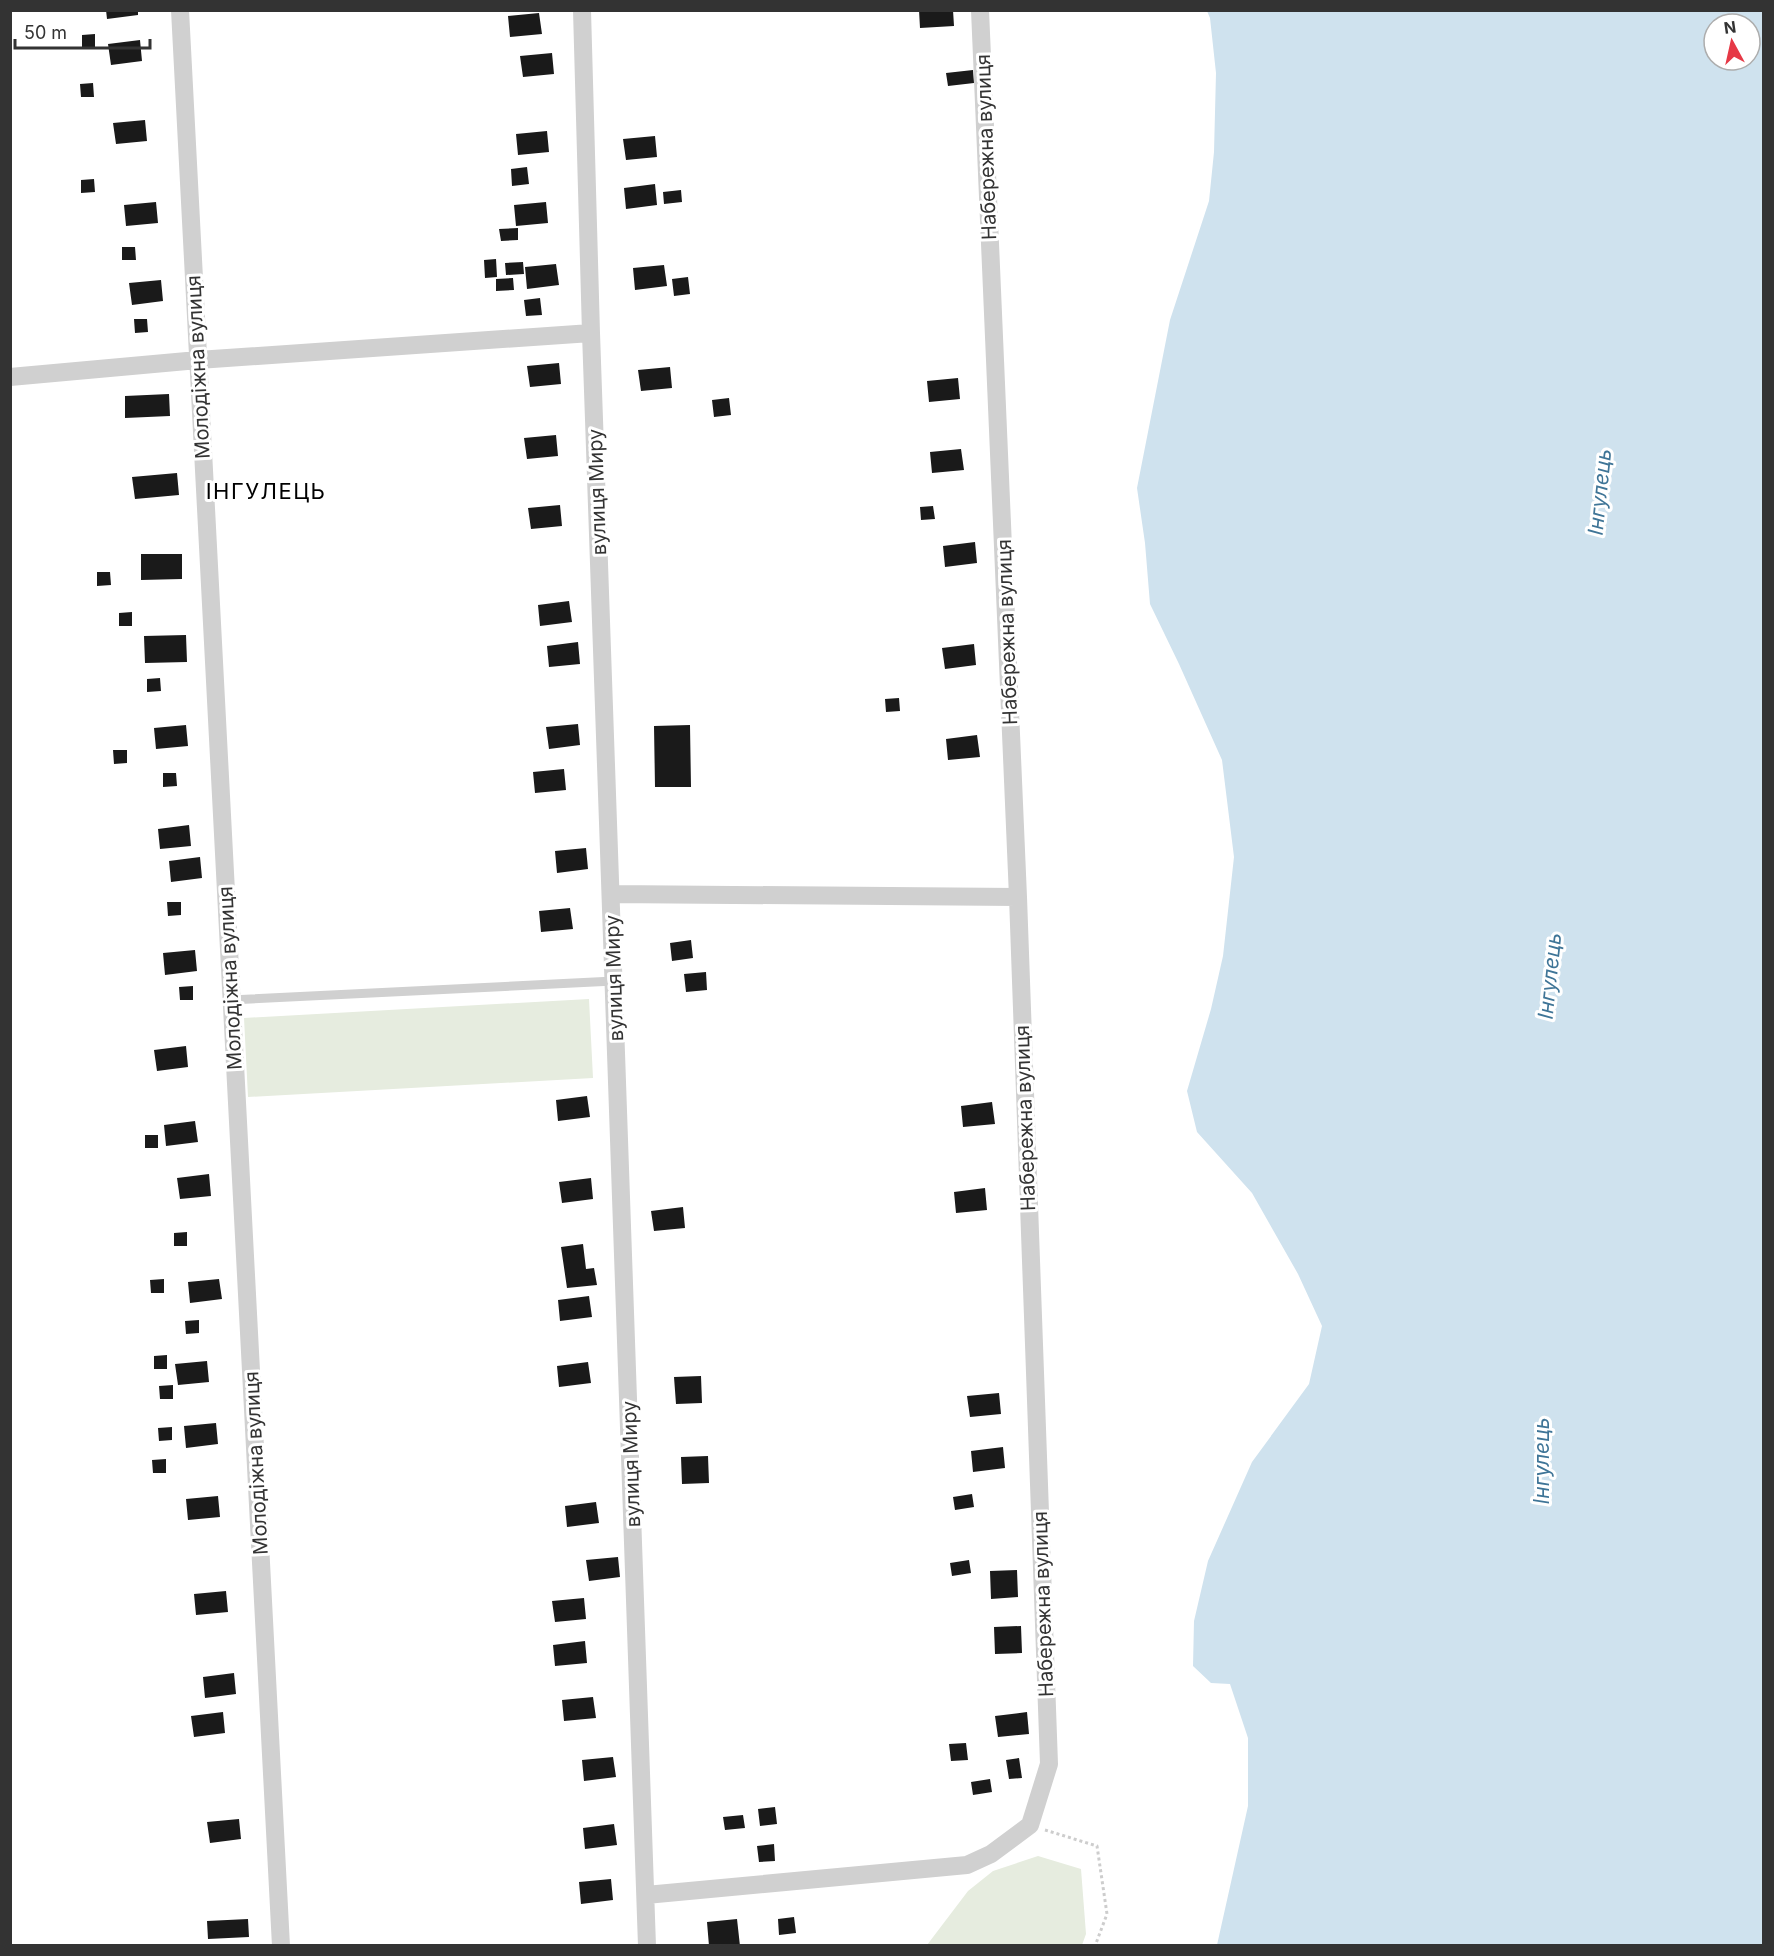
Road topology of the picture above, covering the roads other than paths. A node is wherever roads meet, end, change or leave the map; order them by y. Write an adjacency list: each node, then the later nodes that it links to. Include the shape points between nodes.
1 (180, 10): 5 (street, Молодіжна вулиця)
2 (582, 10): 4 (street, вулиця Миру)
3 (980, 10): 8 (street, Набережна вулиця)
4 (591, 333): 5 (street); 7 (street, вулиця Миру)
5 (198, 360): 6 (street); 10 (street, Молодіжна вулиця)
6 (10, 377)
7 (611, 894): 8 (street); 9 (street, вулиця Миру)
8 (1018, 897): 11 (street, Набережна вулиця, via 1049,1764 1030,1826 991,1854 967,1865)
9 (614, 981): 10 (lane); 11 (street, вулиця Миру)
10 (231, 1000): 12 (street, Молодіжна вулиця)
11 (646, 1895): 13 (street, вулиця Миру)
12 (281, 1946)
13 (647, 1946)

